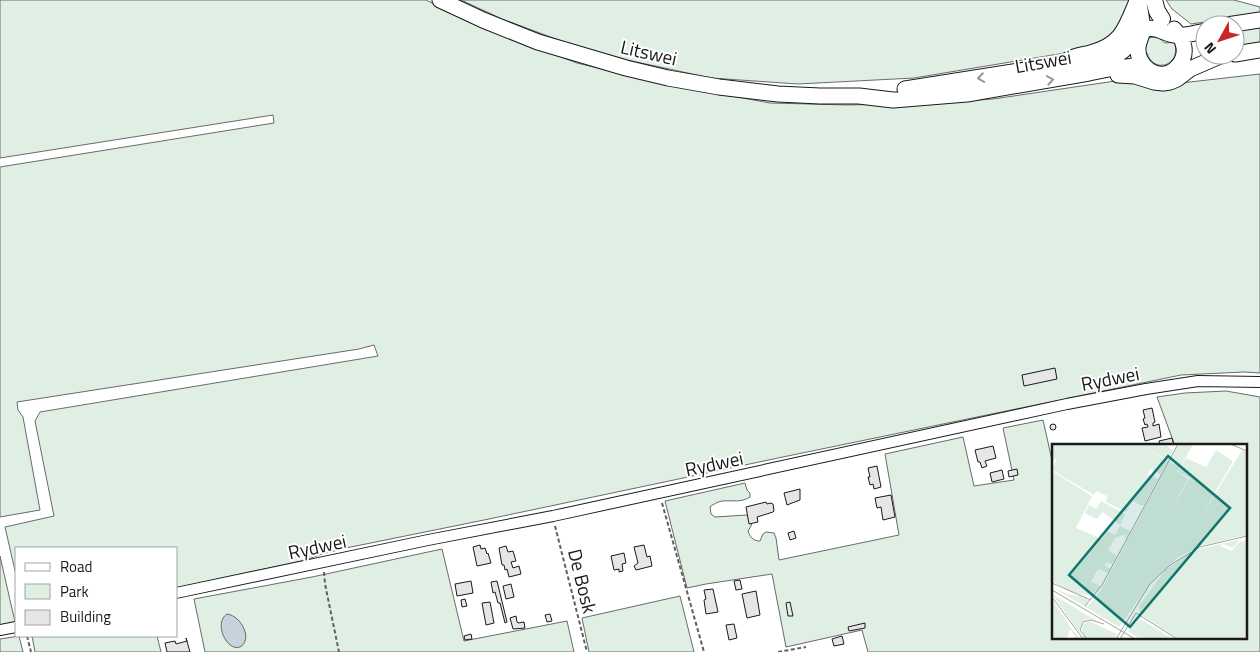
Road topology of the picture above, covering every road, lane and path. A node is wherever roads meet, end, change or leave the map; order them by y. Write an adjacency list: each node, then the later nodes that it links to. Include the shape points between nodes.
1 (440, 0): 18 (main road, Litswei, via 538,42 660,76 778,94)
2 (1138, 0): 9 (highway); 14 (highway, via 1127,28 1116,41 1102,50 1074,57)
3 (1154, 0): 7 (highway, via 1157,11)
4 (1260, 20): 5 (main road)
5 (1245, 22)
6 (1195, 25): 7 (main road)
7 (1172, 28): 8 (main road); 9 (main road, via 1174,35 1160,30); 13 (main road, via 1185,47)
8 (1195, 30)
9 (1143, 31): 14 (main road, Litswei, via 1120,54); 15 (main road, via 1138,49)
10 (1260, 50): 11 (main road)
11 (1245, 52)
12 (1195, 58): 13 (main road)
13 (1183, 59): 15 (main road, via 1174,70 1164,74)
14 (1063, 64): 18 (main road, Litswei, one-way to 18)
15 (1143, 65): 17 (main road, Litswei)
16 (1199, 65): 17 (main road, via 1177,79 1163,83 1135,76)
17 (1089, 74): 18 (main road, Litswei, one-way to 17, via 893,100 967,94)
18 (859, 96)
19 (1260, 382): 20 (street, Rydwei, via 1198,381 1146,389)
20 (660, 493): 21 (street, Rydwei); 31 (path)
21 (552, 516): 22 (street, Rydwei); 30 (path, De Bosk)
22 (323, 562): 23 (street, Rydwei); 29 (path)
23 (178, 594)
24 (15, 627): 25 (street)
25 (0, 630)
26 (27, 637): 28 (path)
27 (806, 647): 32 (path)
28 (31, 652)
29 (340, 652)
30 (587, 652)
31 (704, 652)
32 (778, 652)

